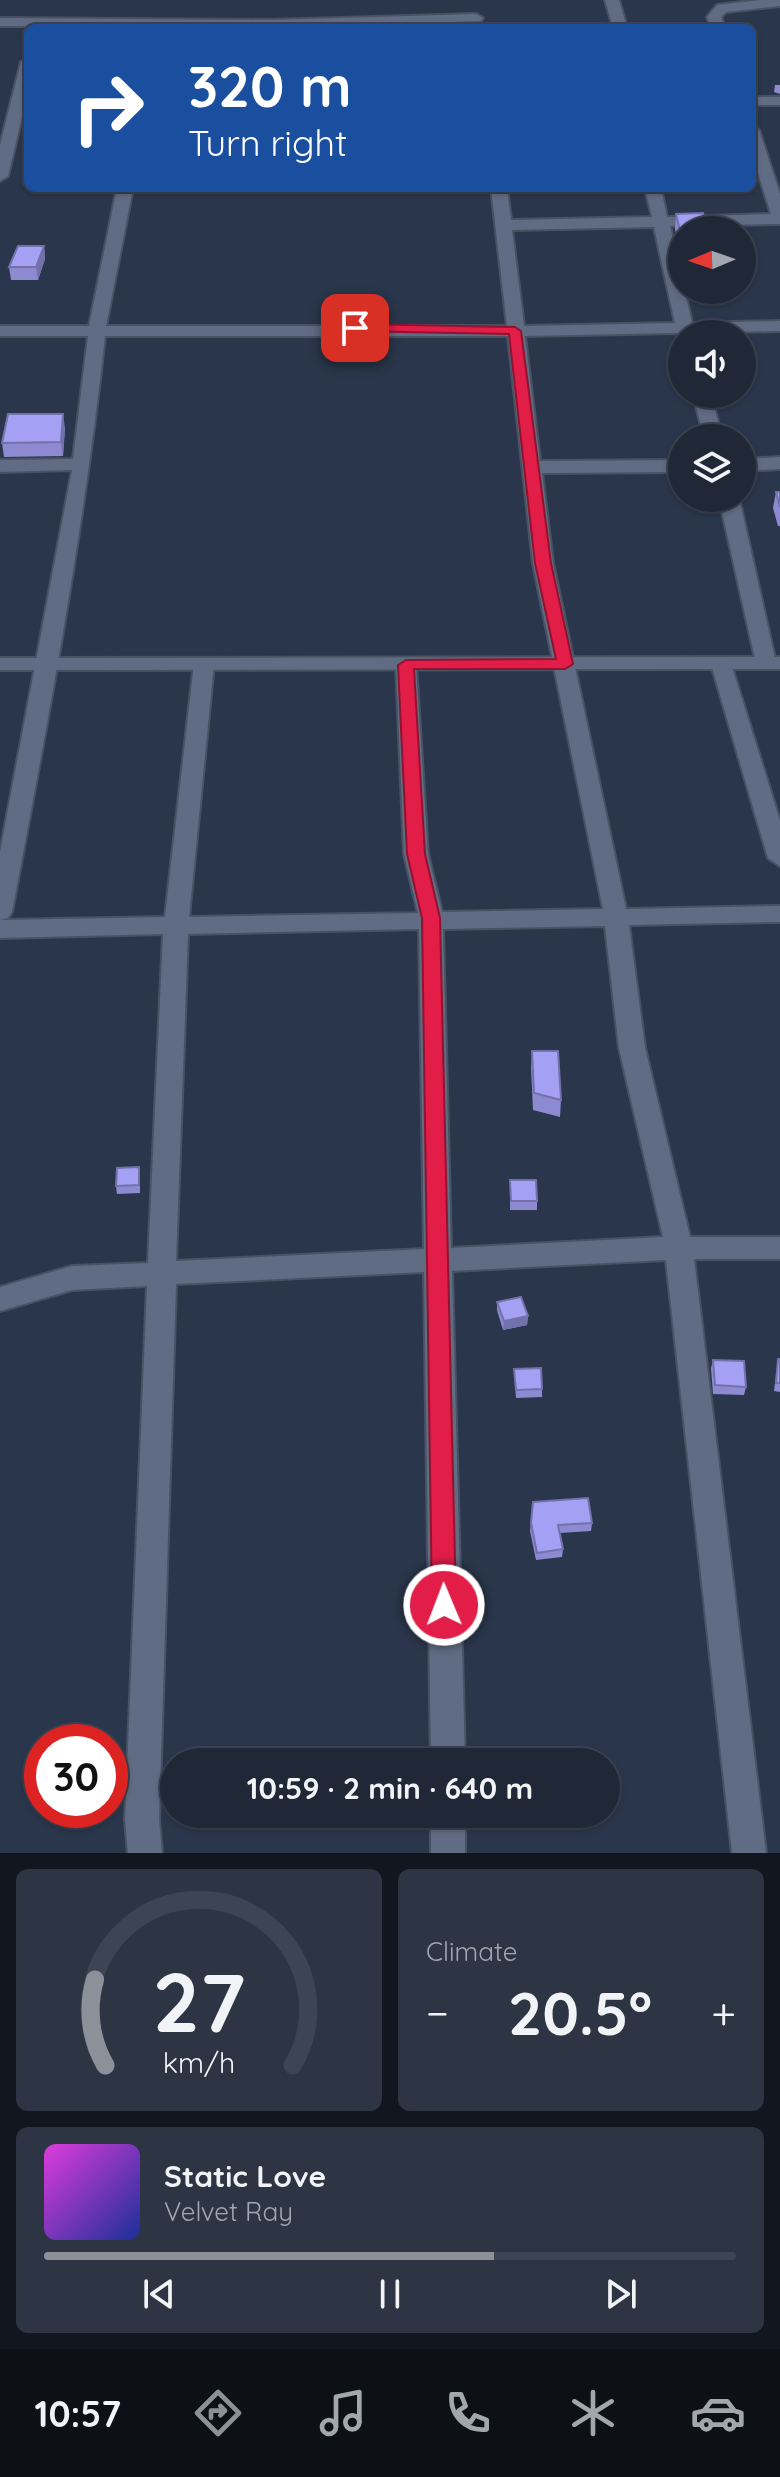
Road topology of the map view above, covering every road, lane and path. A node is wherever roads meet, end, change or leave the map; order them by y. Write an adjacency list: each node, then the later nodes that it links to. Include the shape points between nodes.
1 (474, 0): 8 (street)
2 (612, 0): 9 (street)
3 (780, 2): 10 (street, via 722,8 714,17)
4 (39, 20): 5 (street); 7 (street)
5 (158, 20): 6 (street)
6 (272, 21): 8 (street, via 361,14)
7 (0, 22)
8 (477, 23)
9 (619, 24)
10 (717, 24)
11 (24, 78): 15 (street)
12 (756, 101): 13 (street)
13 (780, 101)
14 (756, 143): 19 (street)
15 (0, 176)
16 (124, 192): 25 (street)
17 (499, 192): 21 (street)
18 (654, 192): 20 (street)
19 (780, 218): 20 (street)
20 (658, 223): 21 (street); 22 (street)
21 (503, 225): 27 (street)
22 (683, 320)
23 (780, 326): 24 (street)
24 (756, 327)
25 (97, 329): 26 (street); 27 (street); 30 (street)
26 (0, 331)
27 (515, 331): 28 (street); 34 (street)
28 (668, 331)
29 (780, 463): 31 (street)
30 (82, 464): 32 (street); 38 (street)
31 (756, 464)
32 (0, 466)
33 (668, 466): 34 (street)
34 (530, 467): 40 (street)
35 (733, 512): 36 (street)
36 (773, 663): 41 (street)
37 (0, 664): 38 (street)
38 (48, 664): 39 (street); 44 (street)
39 (204, 664): 42 (street); 48 (street)
40 (565, 664): 41 (street); 42 (street); 46 (street)
41 (721, 664): 43 (street)
42 (406, 665): 47 (street, via 416,854)
43 (780, 858)
44 (0, 912)
45 (780, 914): 46 (street)
46 (616, 916): 47 (street); 50 (street, via 632,1048)
47 (431, 918): 48 (street); 52 (street)
48 (176, 924): 49 (street); 53 (street)
49 (0, 929)
50 (679, 1248): 51 (street); 52 (street); 59 (street)
51 (780, 1248)
52 (438, 1261): 53 (street); 55 (street)
53 (161, 1277): 54 (street, via 72,1278); 57 (street)
54 (0, 1299)
55 (448, 1748)
56 (448, 1828): 58 (street)
57 (145, 1853)
58 (448, 1853)
59 (749, 1853)

